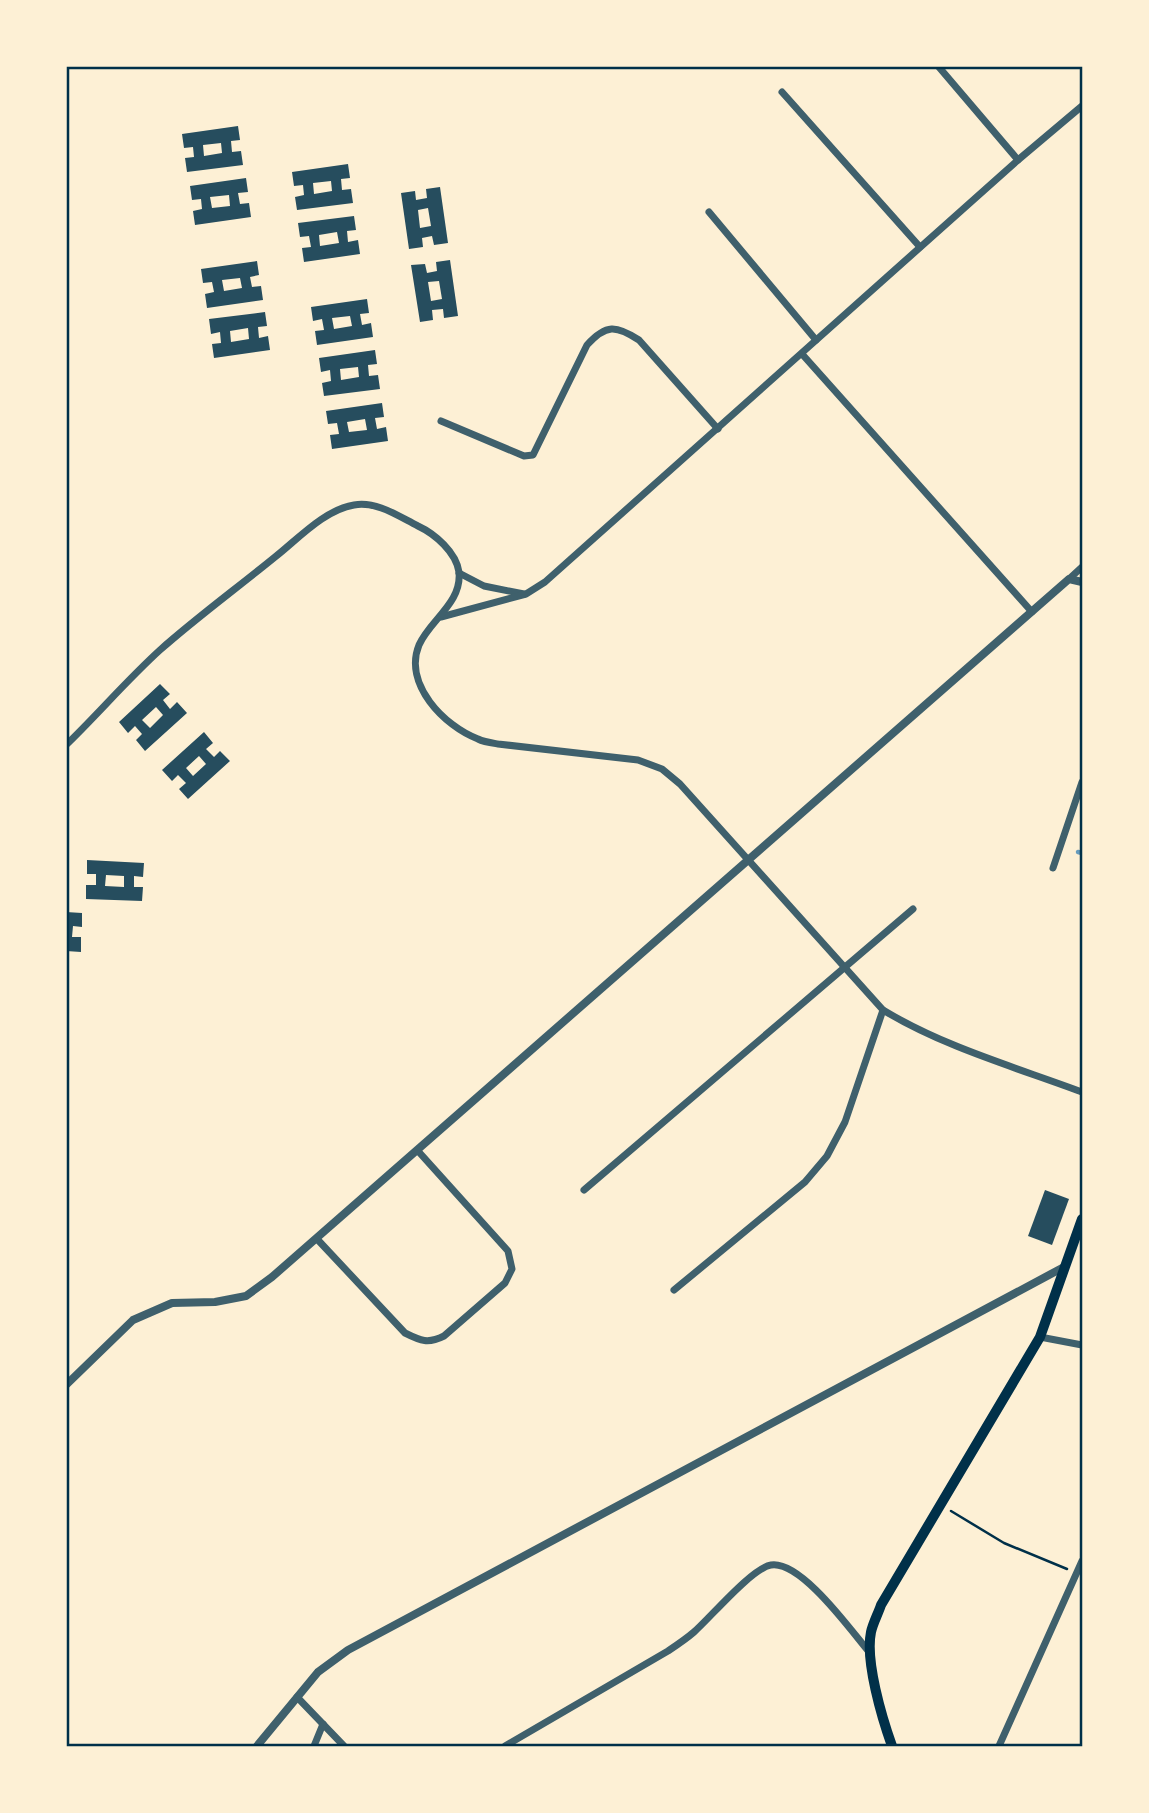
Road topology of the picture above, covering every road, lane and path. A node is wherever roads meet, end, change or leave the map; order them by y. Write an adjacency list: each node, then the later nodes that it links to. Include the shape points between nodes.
1 (938, 66): 4 (street)
2 (782, 92): 6 (street)
3 (1083, 106): 4 (street)
4 (1018, 160): 6 (street)
5 (709, 212): 7 (street)
6 (920, 247): 7 (street)
7 (816, 340): 8 (street)
8 (802, 354): 10 (street); 16 (street)
9 (441, 421): 10 (street, via 524,456 533,455 587,345 608,328 624,330 639,340)
10 (718, 429): 15 (street)
11 (1083, 566): 13 (street)
12 (459, 573): 15 (street, via 484,586); 17 (street, via 450,604); 18 (street, via 449,551 424,529 379,507 343,508 159,651)
13 (1069, 579): 14 (street); 16 (street)
14 (1083, 582)
15 (526, 594): 17 (street)
16 (1032, 612): 20 (street)
17 (439, 617): 20 (street, via 418,647 416,673 428,699 452,724 498,744 624,758 662,769)
18 (66, 744)
19 (1083, 782): 21 (street)
20 (749, 860): 23 (street); 26 (street)
21 (1053, 868)
22 (913, 909): 23 (street)
23 (844, 966): 24 (street); 27 (street)
24 (883, 1010): 25 (street, via 938,1038); 31 (street, via 845,1122 827,1156 805,1182)
25 (1083, 1092)
26 (418, 1151): 29 (street); 29 (street, via 508,1251 512,1269 495,1292 444,1336 433,1342 418,1339 405,1333)
27 (584, 1190)
28 (1083, 1219): 30 (main road)
29 (317, 1240): 34 (street, via 246,1296 172,1303 134,1320)
30 (1065, 1267): 32 (main road); 39 (street, via 378,1633 318,1672)
31 (674, 1290)
32 (1040, 1338): 33 (street); 35 (main road)
33 (1083, 1345)
34 (66, 1385)
35 (941, 1505): 37 (path, via 1004,1543); 38 (main road, via 881,1605 871,1632)
36 (1083, 1561): 37 (street)
37 (1076, 1574): 46 (street)
38 (870, 1653): 44 (street, via 803,1577 788,1567 771,1565 755,1573 694,1633 668,1651); 45 (main road)
39 (297, 1697): 40 (street); 41 (street)
40 (323, 1724): 42 (street); 43 (street)
41 (257, 1746)
42 (314, 1746)
43 (344, 1746)
44 (505, 1746)
45 (892, 1746)
46 (999, 1746)

